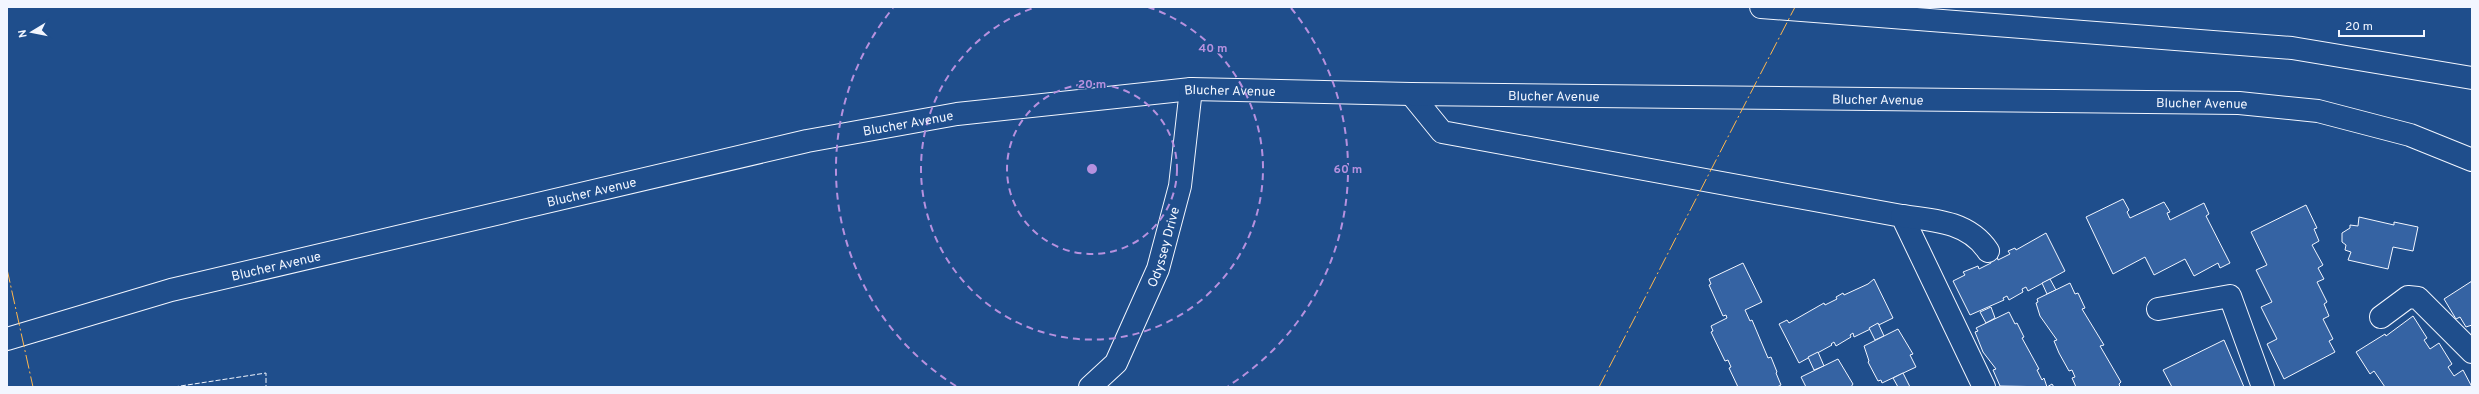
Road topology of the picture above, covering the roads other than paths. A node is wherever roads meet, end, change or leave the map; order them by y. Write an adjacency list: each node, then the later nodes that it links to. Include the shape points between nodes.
1 (1761, 7): 2 (main road, via 2292,48)
2 (2472, 78)
3 (1191, 89): 4 (main road, Blucher Avenue); 10 (main road, Blucher Avenue, via 957,114 807,141 171,290); 12 (main road, Odyssey Drive, via 1180,186 1158,269 1116,363)
4 (1411, 94): 5 (main road, Blucher Avenue, via 2239,102 2318,111 2410,135); 6 (main road, via 1442,132)
5 (2472, 160)
6 (1902, 216): 7 (main road, via 1940,220 1961,227 1981,239); 13 (main road)
7 (1988, 251)
8 (2158, 309): 14 (main road, via 2230,296)
9 (2381, 317): 11 (main road, via 2408,297 2418,298)
10 (7, 339)
11 (2472, 352)
12 (1090, 387)
13 (1984, 387)
14 (2263, 387)

